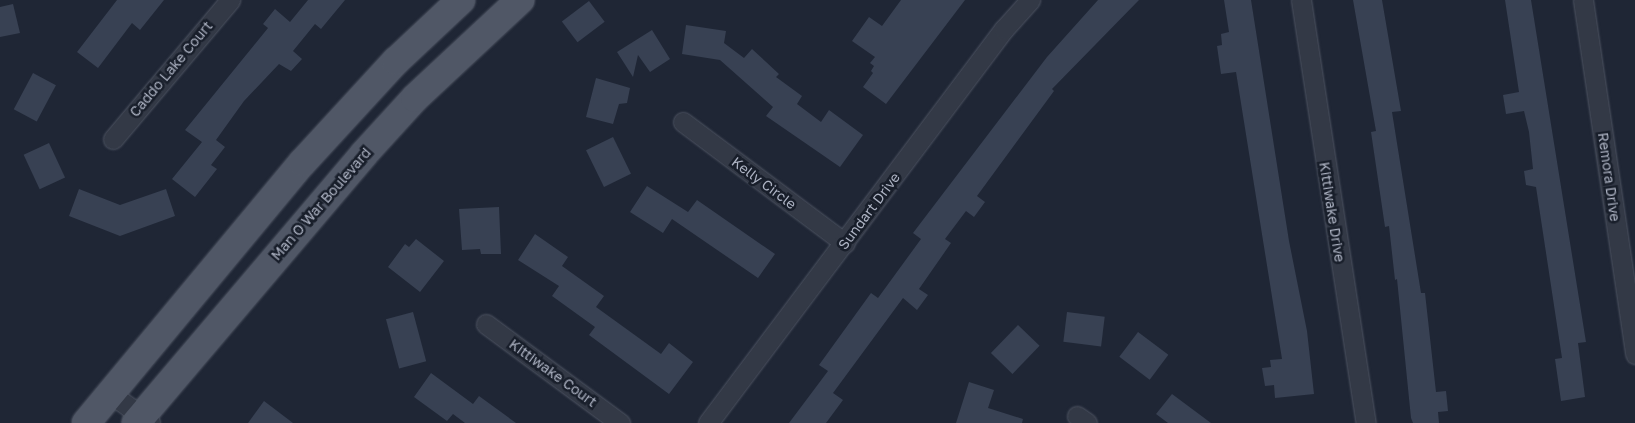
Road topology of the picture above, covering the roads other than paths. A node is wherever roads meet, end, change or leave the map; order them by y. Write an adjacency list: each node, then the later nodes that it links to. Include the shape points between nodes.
1 (230, 0): 8 (street, Caddo Lake Court)
2 (461, 0): 12 (main road, via 396,61 303,162)
3 (520, 0): 13 (main road, Man O War Boulevard, via 450,63 363,155)
4 (1030, 0): 9 (street, Sundart Drive, via 1004,29)
5 (1301, 0): 17 (street, Kittiwake Drive)
6 (1583, 0): 11 (street, Remora Drive)
7 (683, 122): 9 (street, Kelly Circle)
8 (113, 139)
9 (845, 243): 16 (street, Sundart Drive)
10 (486, 324): 15 (street, Kittiwake Court)
11 (1635, 354)
12 (111, 394): 13 (street); 14 (main road)
13 (144, 421)
14 (86, 423)
15 (620, 423)
16 (708, 423)
17 (1366, 423)

